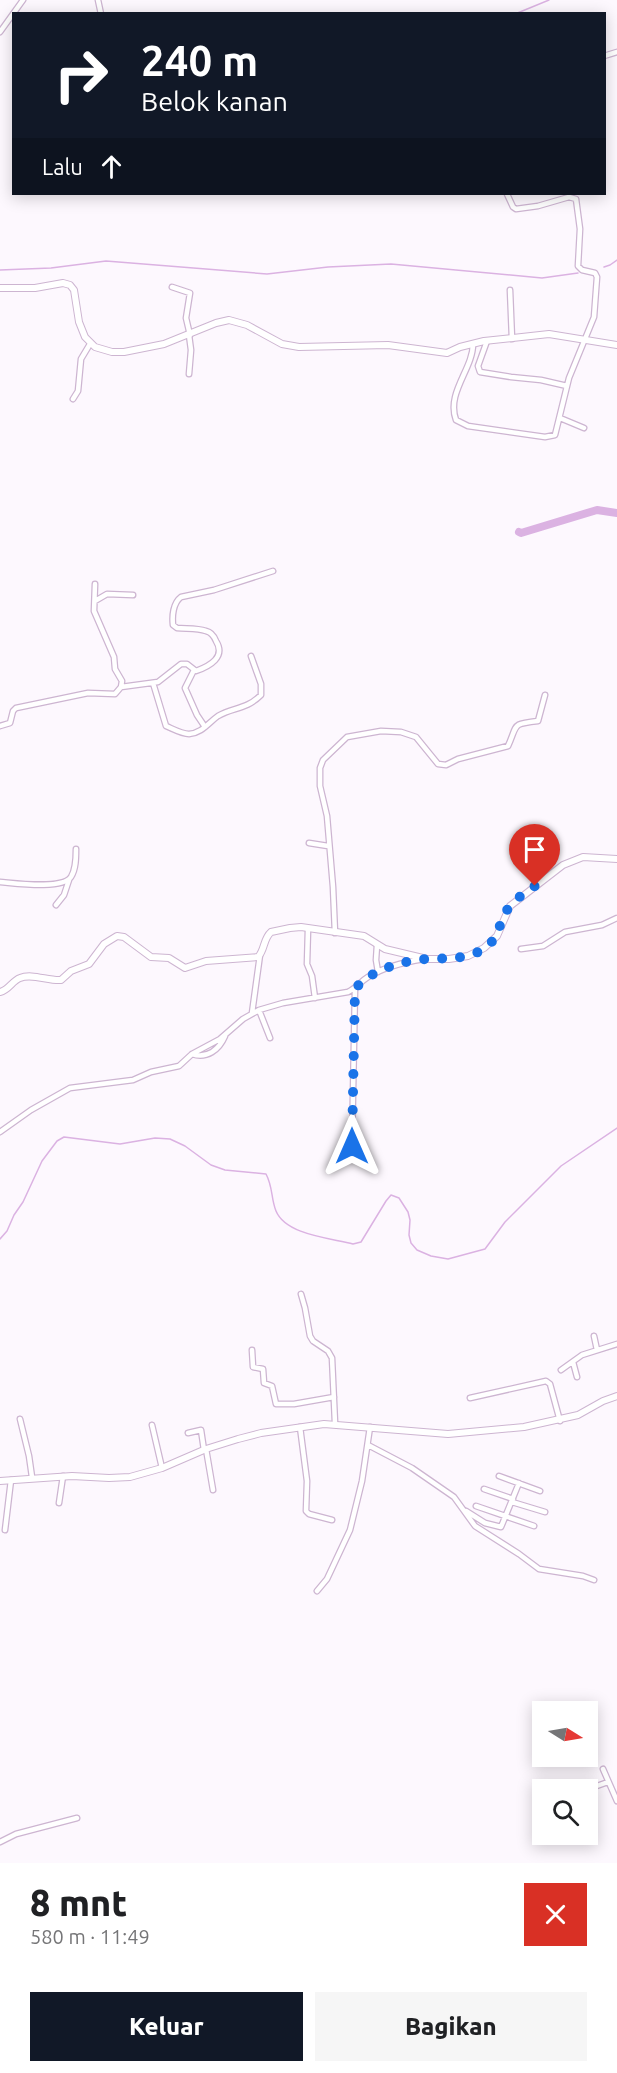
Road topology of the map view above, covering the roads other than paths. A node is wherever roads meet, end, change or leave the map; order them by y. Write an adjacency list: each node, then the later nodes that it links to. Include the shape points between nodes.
1 (12, 15): 2 (street)
2 (0, 32)
3 (507, 195): 9 (street, via 516,209 569,197 576,199 578,266 597,277 595,310)
4 (172, 287): 7 (street, via 190,293 186,318)
5 (0, 288): 11 (street, via 70,285 79,322)
6 (510, 290): 8 (street)
7 (189, 335): 11 (street, via 124,352); 12 (street, via 229,320 294,346 388,345 445,354); 14 (street)
8 (512, 339): 9 (street, via 558,334); 10 (street)
9 (585, 340): 13 (street); 15 (street)
10 (487, 341): 12 (street); 15 (street, via 478,371)
11 (90, 344): 16 (street, via 80,362 78,391)
12 (472, 344): 17 (street, via 454,406 454,418 459,423 550,437 555,435)
13 (617, 345)
14 (189, 374)
15 (567, 386): 17 (street)
16 (72, 399)
17 (560, 418): 18 (street)
18 (584, 428)
19 (273, 571): 24 (street, via 177,600 173,625 207,631 220,651 212,663)
20 (95, 584): 22 (street)
21 (133, 595): 22 (street, via 107,594)
22 (95, 601): 26 (street, via 95,614 114,657)
23 (251, 656): 29 (street, via 261,695 244,707 216,717)
24 (194, 670): 25 (street, via 181,664); 29 (street, via 185,688)
25 (153, 683): 26 (street); 29 (street, via 166,726 185,734)
26 (121, 687): 28 (street, via 115,694 84,693 16,708 10,723)
27 (544, 695): 31 (street, via 538,721 517,726 508,746 446,765 438,764 412,735 372,731 347,737 320,768)
28 (0, 726)
29 (205, 727)
30 (309, 843): 31 (street)
31 (328, 846): 39 (street)
32 (76, 849): 34 (street)
33 (617, 859): 43 (street, via 583,857 563,865 510,906 497,936 484,948 468,956)
34 (69, 880): 35 (street, via 45,885); 36 (street)
35 (0, 882)
36 (56, 905)
37 (617, 918): 41 (street, via 566,932 543,946)
38 (308, 928): 39 (street); 42 (street, via 271,932); 47 (street, via 307,964)
39 (335, 933): 40 (street, via 364,936)
40 (377, 945): 43 (street); 44 (street)
41 (521, 949)
42 (260, 955): 46 (street, via 206,961 184,968 169,958 151,957 117,936 104,944 88,964 61,980 26,976); 49 (street)
43 (428, 959): 44 (street)
44 (378, 972): 45 (street)
45 (355, 989): 47 (street); 52 (street)
46 (0, 992)
47 (315, 998): 48 (street)
48 (259, 1010): 49 (street); 50 (street)
49 (252, 1013): 51 (street, via 179,1066 133,1080 70,1088)
50 (270, 1038)
51 (0, 1132)
52 (352, 1146)
53 (301, 1294): 62 (street, via 310,1336 332,1358)
54 (594, 1336): 57 (street)
55 (617, 1344): 57 (street)
56 (252, 1350): 62 (street, via 253,1367 263,1369 264,1383 273,1387 276,1404)
57 (597, 1350): 58 (street)
58 (573, 1362): 59 (street); 60 (street)
59 (561, 1370)
60 (577, 1377)
61 (617, 1396): 65 (street)
62 (334, 1397): 66 (street)
63 (470, 1398): 65 (street, via 545,1381 550,1384)
64 (20, 1419): 78 (street)
65 (560, 1420): 69 (street, via 457,1433)
66 (335, 1423): 68 (street); 69 (street)
67 (152, 1425): 75 (street)
68 (300, 1427): 71 (street); 91 (street, via 307,1476 306,1511)
69 (370, 1427): 72 (street)
70 (188, 1433): 74 (street, via 201,1430)
71 (228, 1442): 73 (street); 74 (street)
72 (368, 1445): 88 (street, via 412,1468 454,1497); 95 (street, via 350,1530 327,1579)
73 (231, 1449)
74 (205, 1450): 75 (street); 83 (street)
75 (162, 1468): 76 (street, via 122,1478)
76 (63, 1476): 78 (street); 86 (street)
77 (499, 1476): 81 (street)
78 (32, 1478): 79 (street)
79 (11, 1480): 80 (street); 93 (street)
80 (0, 1481)
81 (519, 1483): 84 (street); 85 (street)
82 (484, 1489): 85 (street)
83 (213, 1490)
84 (540, 1491)
85 (513, 1501): 89 (street); 90 (street)
86 (59, 1503)
87 (476, 1506): 90 (street)
88 (464, 1509): 90 (street, via 498,1528); 94 (street, via 475,1526 534,1566)
89 (545, 1512)
90 (506, 1516): 92 (street)
91 (332, 1520)
92 (534, 1526)
93 (5, 1530)
94 (594, 1580)
95 (317, 1591)
96 (603, 1769): 97 (street)
97 (608, 1782): 98 (street); 99 (street)
98 (598, 1786)
99 (617, 1801)
100 (77, 1818): 101 (street)
101 (0, 1842)

